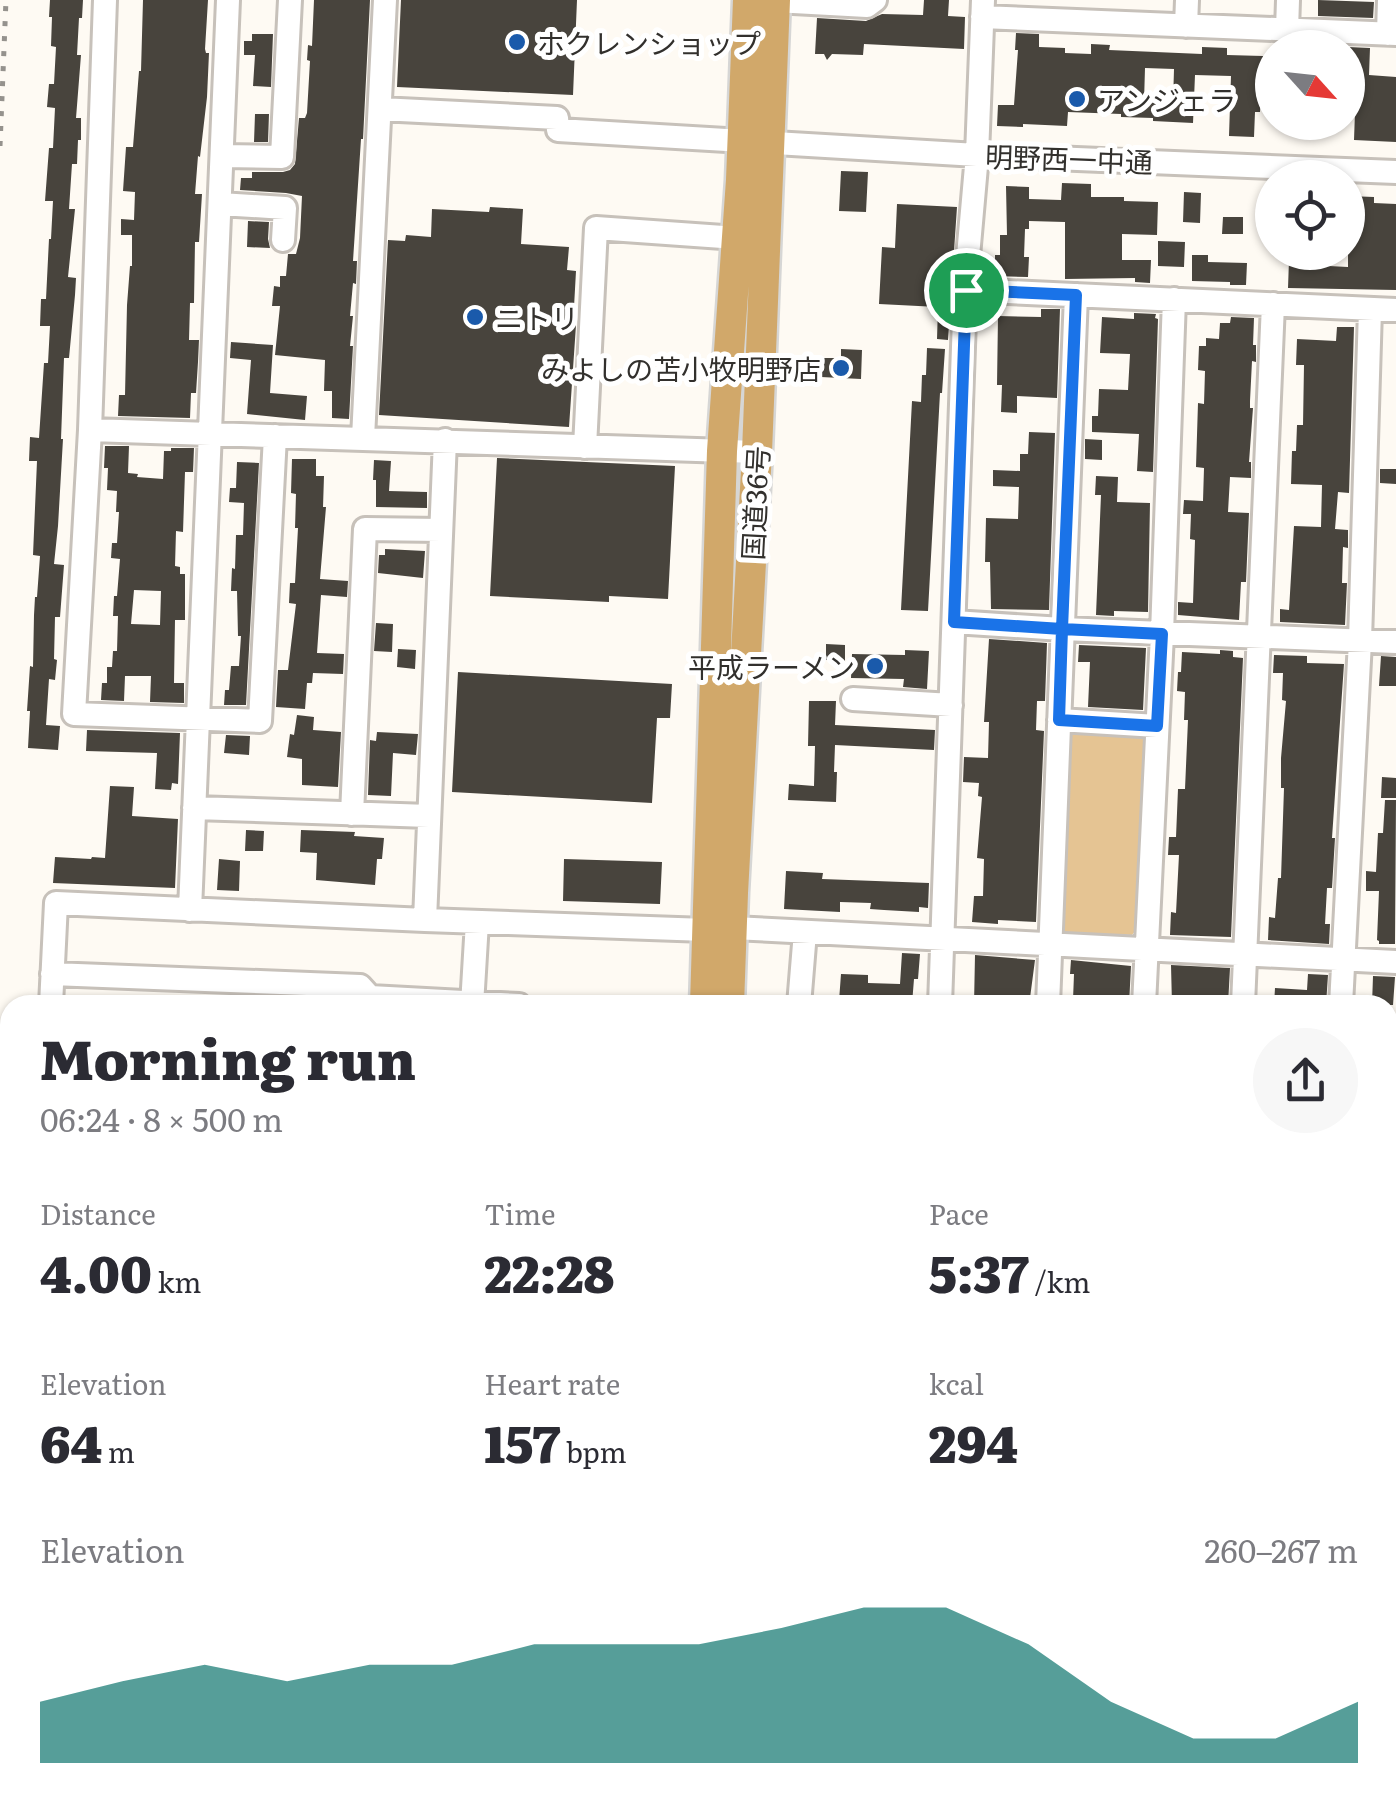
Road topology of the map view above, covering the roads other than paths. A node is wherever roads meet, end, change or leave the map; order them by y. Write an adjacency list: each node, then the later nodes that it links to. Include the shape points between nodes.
1 (105, 0): 30 (street)
2 (228, 0): 19 (street)
3 (290, 0): 19 (street, via 282,157)
4 (385, 0): 16 (street)
5 (748, 0): 17 (highway, 国道36号)
6 (875, 0): 10 (street, via 868,6)
7 (1188, 0): 12 (street)
8 (1288, 0): 13 (street)
9 (1389, 0): 15 (street)
10 (775, 1): 17 (highway, 国道36号)
11 (982, 9): 12 (street); 18 (street)
12 (1186, 26): 13 (street)
13 (1287, 30)
14 (1365, 33): 15 (street)
15 (1392, 34)
16 (380, 109): 17 (street, 明野西一中通, via 557,118 558,130); 33 (street)
17 (755, 140): 18 (street, 明野西一中通); 22 (highway, 国道36号); 37 (highway, 国道36号)
18 (977, 154): 20 (street, 明野西一中通); 24 (street)
19 (222, 156): 21 (street)
20 (1396, 172)
21 (220, 204): 23 (street, via 285,208); 31 (street)
22 (737, 238): 35 (street, via 596,228); 36 (highway, 国道36号)
23 (283, 240)
24 (966, 290): 25 (street); 39 (street)
25 (1076, 295): 26 (street); 40 (street)
26 (1174, 300): 27 (street); 41 (street)
27 (1272, 304): 28 (street); 42 (street)
28 (1370, 309): 29 (street); 43 (street)
29 (1396, 310)
30 (90, 430): 31 (street); 47 (street, via 74,714)
31 (210, 432): 32 (street); 47 (street)
32 (275, 436): 33 (street); 47 (street, via 260,720)
33 (363, 438): 34 (street)
34 (445, 440): 35 (street); 38 (street)
35 (585, 447): 36 (street)
36 (722, 450): 37 (street); 56 (highway, 国道36号)
37 (757, 452): 56 (highway, 国道36号, via 733,892)
38 (441, 530): 51 (street, via 366,529); 52 (street)
39 (954, 622): 40 (street); 46 (street)
40 (1062, 629): 41 (street); 48 (street)
41 (1162, 634): 42 (street); 49 (street)
42 (1258, 637): 43 (street); 61 (street)
43 (1360, 641): 44 (street); 62 (street)
44 (1396, 642)
45 (853, 699): 46 (street)
46 (951, 705): 58 (street)
47 (198, 719): 50 (street)
48 (1059, 720): 49 (street); 59 (street)
49 (1157, 726): 60 (street)
50 (194, 808): 51 (street); 53 (street)
51 (352, 814): 52 (street)
52 (430, 816): 54 (street)
53 (190, 910): 54 (street); 64 (street, via 56,903)
54 (425, 920): 55 (street)
55 (477, 922): 56 (street); 67 (street)
56 (720, 929): 57 (street); 68 (highway, 国道36号); 69 (highway, 国道36号)
57 (804, 932): 58 (street); 70 (street)
58 (943, 940): 59 (street); 71 (street)
59 (1050, 944): 60 (street); 72 (street)
60 (1146, 951): 61 (street); 73 (street)
61 (1246, 956): 62 (street); 74 (street)
62 (1343, 961): 63 (street); 75 (street)
63 (1396, 962)
64 (52, 974): 65 (street); 66 (street, via 360,986)
65 (51, 995)
66 (368, 995)
67 (473, 995)
68 (707, 995)
69 (728, 995)
70 (800, 995)
71 (940, 995)
72 (1048, 995)
73 (1144, 995)
74 (1244, 995)
75 (1341, 995)

